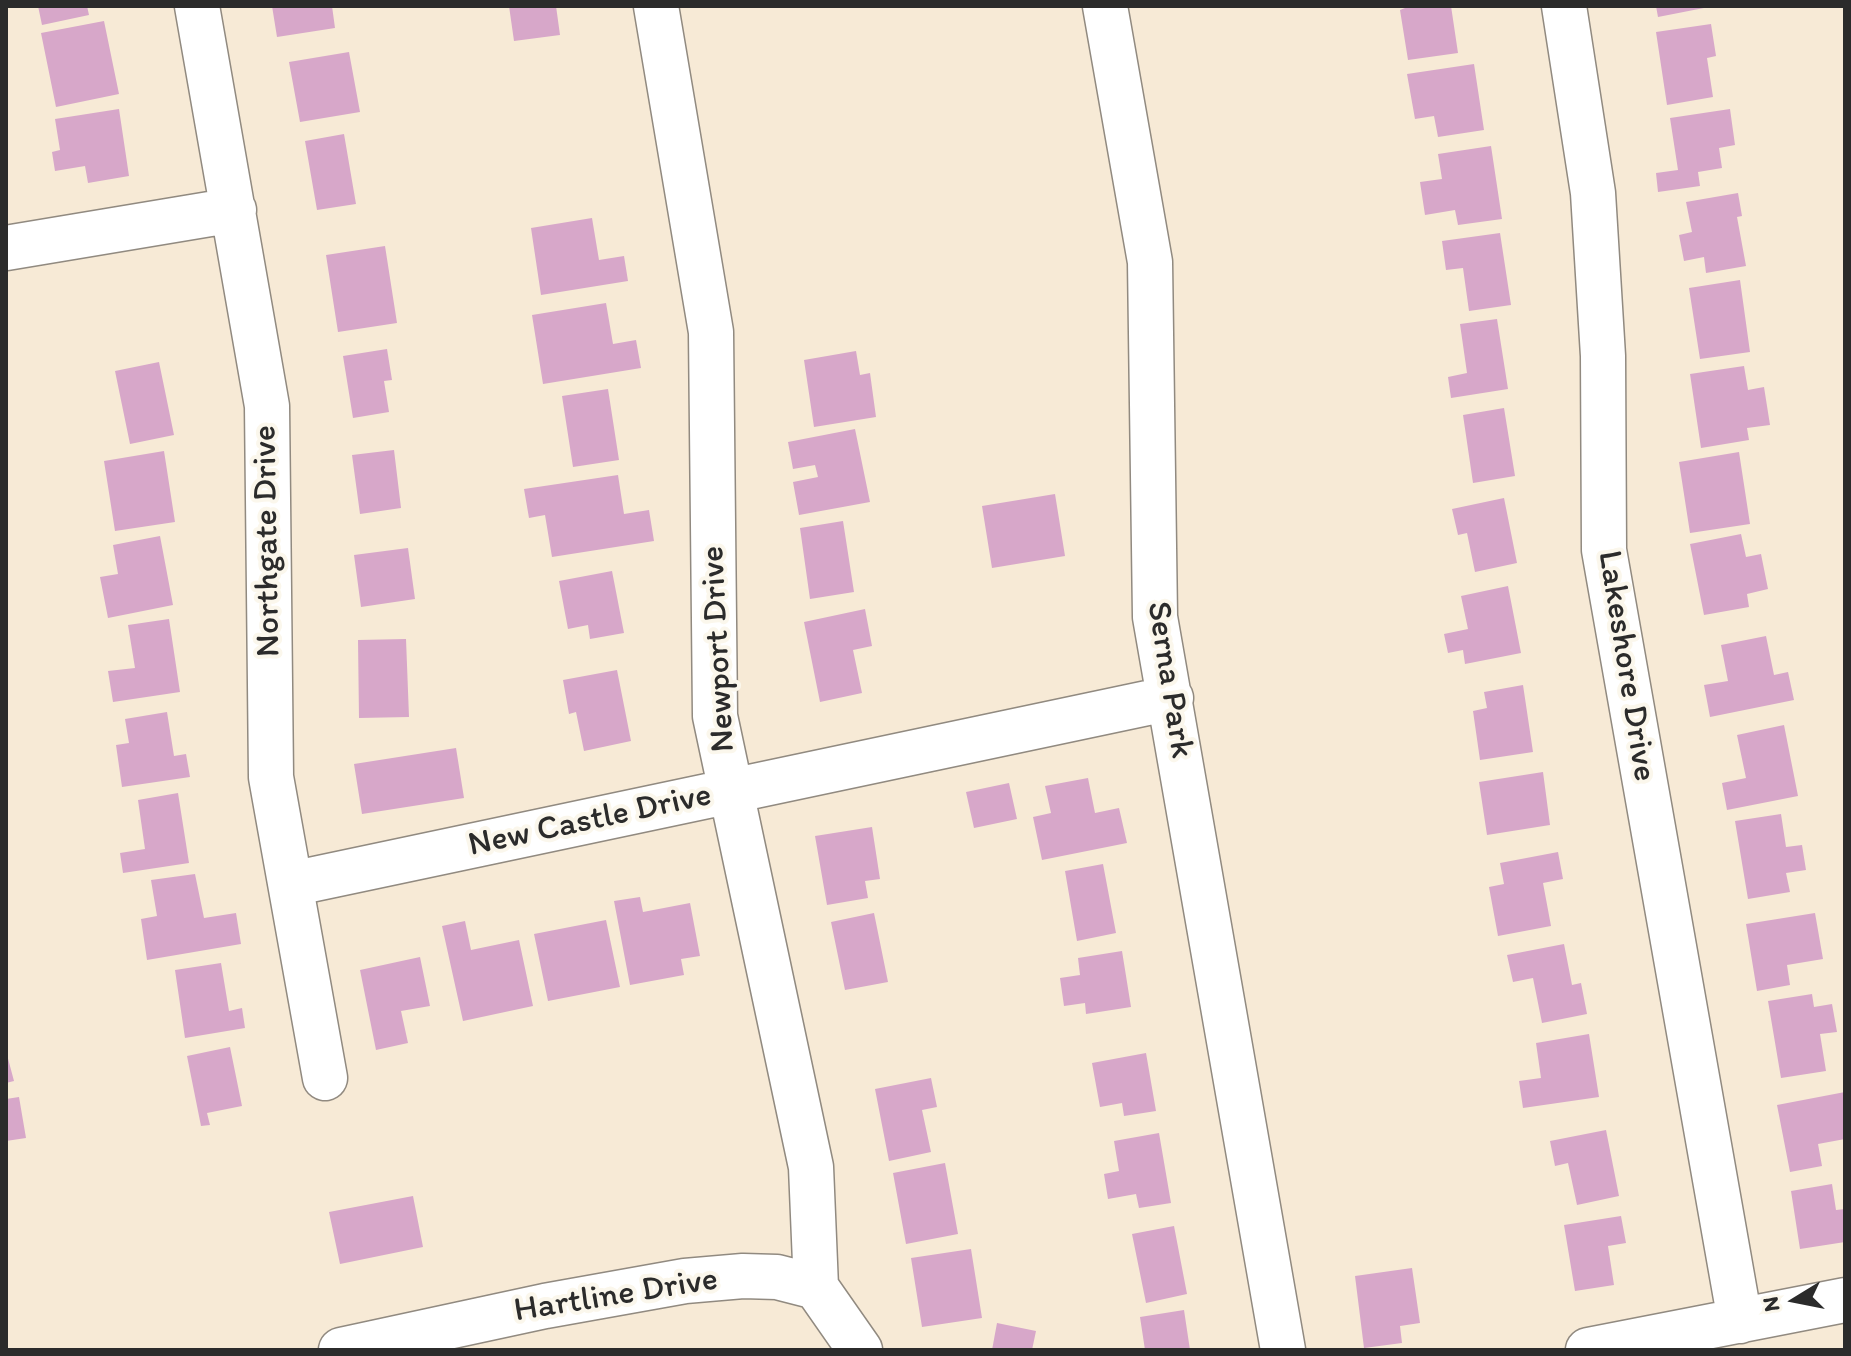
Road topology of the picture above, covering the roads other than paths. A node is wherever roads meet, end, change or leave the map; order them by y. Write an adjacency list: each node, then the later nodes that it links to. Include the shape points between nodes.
1 (197, 6): 5 (street, Northgate Drive)
2 (656, 6): 8 (street, Newport Drive, via 711,332 715,716)
3 (1105, 6): 7 (street, Serna Park, via 1150,262 1155,617)
4 (1564, 6): 14 (street, Lakeshore Drive, via 1593,193 1603,356 1604,550)
5 (234, 210): 6 (street); 9 (street, Northgate Drive, via 267,406 271,777)
6 (6, 248)
7 (1171, 698): 8 (street, New Castle Drive); 18 (street, Serna Park)
8 (729, 791): 9 (street, New Castle Drive); 11 (street, Newport Drive, via 811,1167)
9 (291, 884): 10 (street, Northgate Drive)
10 (325, 1078)
11 (816, 1287): 13 (street, Hartline Drive, via 777,1277 743,1276); 17 (street)
12 (1845, 1300): 14 (street)
13 (545, 1306): 15 (street, Hartline Drive); 16 (street)
14 (1740, 1321): 19 (street)
15 (341, 1350)
16 (509, 1350)
17 (860, 1350)
18 (1283, 1350)
19 (1588, 1350)

